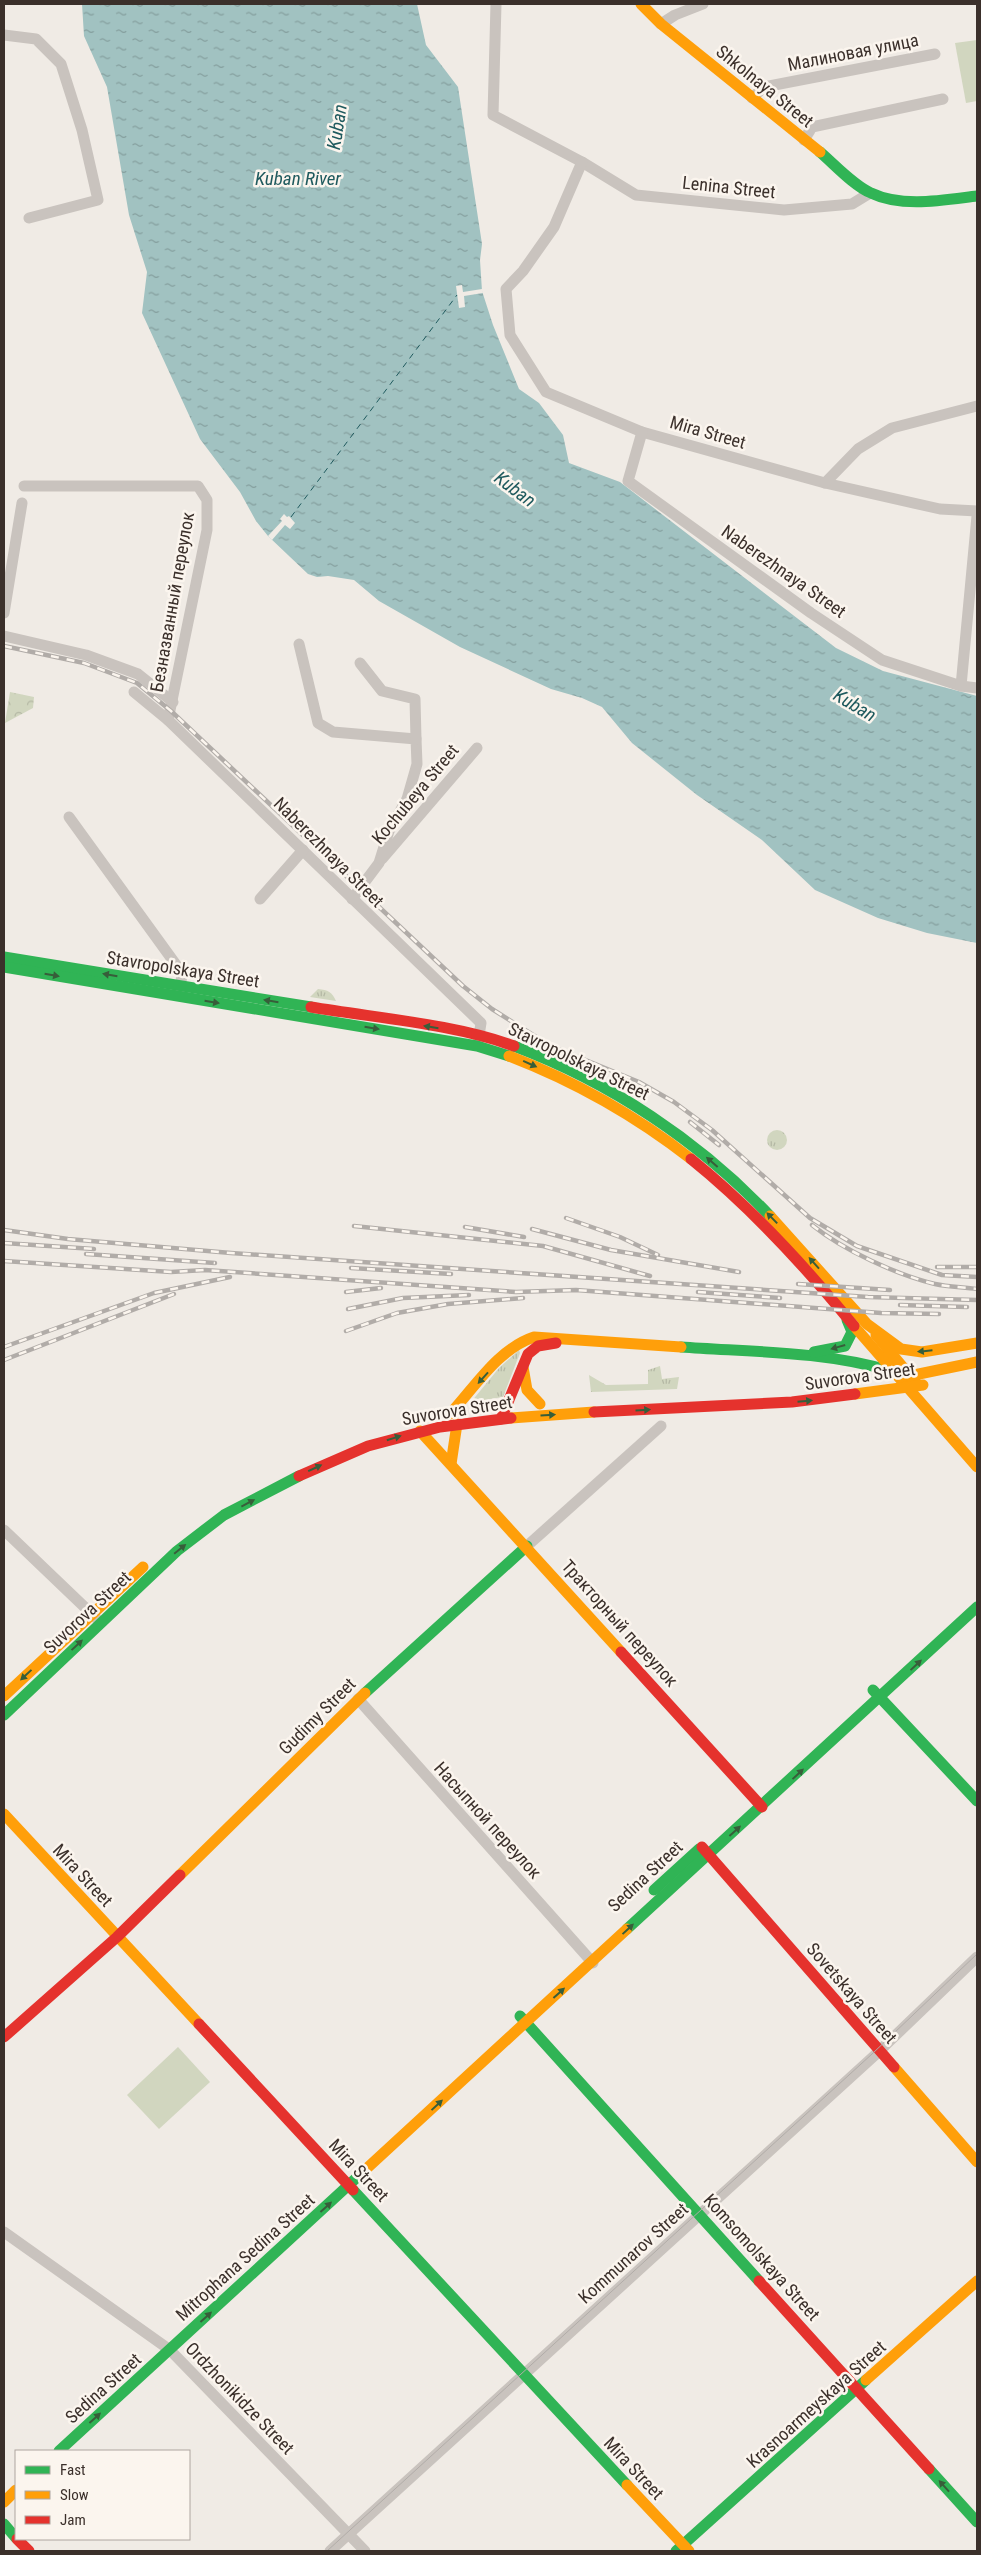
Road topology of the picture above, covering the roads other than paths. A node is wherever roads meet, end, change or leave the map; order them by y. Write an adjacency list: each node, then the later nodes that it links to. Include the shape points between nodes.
1 (496, 4): 10 (street, Lenina Street, via 493,115)
2 (641, 4): 4 (main road, Shkolnaya Street)
3 (703, 4): 4 (street)
4 (661, 24): 7 (main road, Shkolnaya Street)
5 (4, 35): 13 (street, via 36,39 61,64 82,130 98,200)
6 (935, 54): 7 (street, Малиновая улица, via 764,86)
7 (752, 98): 9 (main road, Shkolnaya Street)
8 (943, 99): 9 (street, via 812,127)
9 (804, 140): 11 (main road, Shkolnaya Street)
10 (582, 162): 11 (street, Lenina Street, via 636,195 784,210 852,204); 15 (street, Mira Street, via 554,227 523,271 506,288 510,335 546,392)
11 (870, 193): 12 (main road, via 894,201 935,202)
12 (977, 196)
13 (29, 218)
14 (977, 406): 16 (street, via 892,428 858,449)
15 (642, 432): 16 (street, Mira Street); 25 (street, Naberezhnaya Street, via 628,481 810,613 882,660)
16 (825, 483): 19 (street, Mira Street, via 940,509)
17 (24, 486): 28 (street, Безназванный переулок, via 198,486 207,500 207,530)
18 (22, 504): 21 (street)
19 (977, 511)
20 (977, 516): 25 (street)
21 (4, 613)
22 (4, 636): 28 (street, via 86,656 138,674)
23 (299, 644): 30 (street, Kochubeya Street, via 318,723 334,732)
24 (360, 663): 30 (street, via 382,691 415,699)
25 (962, 686): 26 (street, Naberezhnaya Street)
26 (977, 688)
27 (134, 692): 29 (street, Naberezhnaya Street)
28 (173, 702): 29 (street, Безназванный переулок)
29 (168, 720): 33 (street, Naberezhnaya Street)
30 (416, 739): 34 (street, Kochubeya Street, via 417,764 407,799 389,831)
31 (477, 748): 34 (street, Kochubeya Street)
32 (69, 817): 39 (street, via 182,973)
33 (303, 850): 35 (street); 36 (street, Naberezhnaya Street)
34 (379, 863): 36 (street, Kochubeya Street)
35 (260, 899)
36 (352, 899): 40 (street, Naberezhnaya Street, via 481,1023)
37 (4, 957): 39 (main road, Stavropolskaya Street, one-way to 37)
38 (4, 967): 39 (main road, Stavropolskaya Street, one-way to 39)
39 (180, 991): 40 (main road, Stavropolskaya Street)
40 (478, 1041): 41 (main road, Stavropolskaya Street, one-way to 41, via 626,1112 687,1155 741,1202); 42 (main road, Stavropolskaya Street, one-way to 40, via 769,1214 730,1176 679,1135 645,1111 529,1052)
41 (842, 1312): 47 (main road, Stavropolskaya Street, one-way to 47, via 852,1332 845,1346); 50 (main road, Stavropolskaya Street)
42 (867, 1324): 45 (main road, Suvorova Street, one-way to 42, via 911,1352 894,1345); 59 (main road, Stavropolskaya Street)
43 (578, 1339): 44 (main road, Suvorova Street, via 534,1337); 46 (main road, via 538,1346); 47 (main road, Suvorova Street)
44 (518, 1343): 46 (main road); 54 (main road, one-way to 54)
45 (977, 1344)
46 (531, 1351): 49 (main road)
47 (793, 1355): 50 (main road, via 867,1364)
48 (977, 1362): 52 (main road, Suvorova Street, via 895,1378 789,1392)
49 (523, 1367): 52 (main road, via 527,1390); 53 (main road)
50 (891, 1371): 61 (main road, Stavropolskaya Street)
51 (968, 1376): 55 (main road, Suvorova Street, one-way to 51, bridge, via 821,1400)
52 (540, 1404): 53 (main road, Suvorova Street)
53 (506, 1407): 54 (main road, Suvorova Street); 55 (main road)
54 (450, 1414): 57 (main road, Suvorova Street)
55 (501, 1418): 56 (main road, Suvorova Street)
56 (457, 1424): 57 (main road, Suvorova Street); 60 (main road)
57 (419, 1426): 60 (main road, Тракторный переулок); 62 (main road, Suvorova Street, via 340,1445); 69 (main road, Suvorova Street, one-way to 57, via 177,1552 224,1515 332,1460)
58 (661, 1426): 65 (street, Gudimy Street)
59 (977, 1452)
60 (451, 1464): 65 (main road, Тракторный переулок)
61 (977, 1467)
62 (277, 1474)
63 (263, 1481): 68 (main road, Suvorova Street, via 192,1525)
64 (4, 1530): 68 (street)
65 (527, 1546): 72 (main road, Gudimy Street); 75 (main road, Тракторный переулок)
66 (977, 1594): 70 (main road, Sedina Street)
67 (977, 1607): 70 (main road, Sedina Street, one-way to 67)
68 (92, 1614): 69 (street); 71 (main road, Suvorova Street, one-way to 71)
69 (101, 1623): 73 (main road, Suvorova Street, one-way to 69)
70 (877, 1694): 74 (main road); 75 (main road, Sedina Street)
71 (4, 1696)
72 (358, 1699): 79 (main road, Gudimy Street); 81 (street, Насыпной переулок)
73 (4, 1715)
74 (977, 1801)
75 (758, 1802): 78 (main road, Sedina Street)
76 (4, 1814): 79 (main road, Mira Street)
77 (4, 1828): 79 (main road, Mira Street)
78 (705, 1851): 81 (main road, Sedina Street); 84 (main road, Sovetskaya Street)
79 (115, 1939): 83 (main road, Gudimy Street); 86 (main road, Mira Street)
80 (977, 1957): 84 (street, Kommunarov Street)
81 (589, 1959): 82 (main road, Sedina Street)
82 (523, 2019): 86 (main road, Sedina Street); 87 (main road, Komsomolskaya Street)
83 (4, 2037)
84 (880, 2051): 85 (main road, Sovetskaya Street); 87 (street, Kommunarov Street)
85 (977, 2162)
86 (344, 2185): 90 (main road, Mitrophana Sedina Street, one-way to 86); 91 (main road, Mira Street)
87 (700, 2215): 91 (street, Kommunarov Street); 92 (main road, Komsomolskaya Street)
88 (4, 2232): 90 (street, Ordzhonikidze Street)
89 (977, 2281): 92 (main road, Krasnoarmeyskaya Street)
90 (170, 2350): 93 (main road, Sedina Street, one-way to 90); 98 (street, Ordzhonikidze Street)
91 (522, 2378): 98 (street, Kommunarov Street); 101 (main road, Mira Street)
92 (857, 2391): 96 (main road, Komsomolskaya Street, one-way to 92); 101 (main road, Krasnoarmeyskaya Street)
93 (60, 2450)
94 (15, 2491): 95 (main road)
95 (4, 2502)
96 (977, 2522)
97 (4, 2524): 99 (main road)
98 (349, 2534): 103 (street, Kommunarov Street); 104 (street, Ordzhonikidze Street)
99 (15, 2536)
100 (19, 2540): 102 (main road)
101 (681, 2550)
102 (29, 2551)
103 (330, 2551)
104 (365, 2551)

